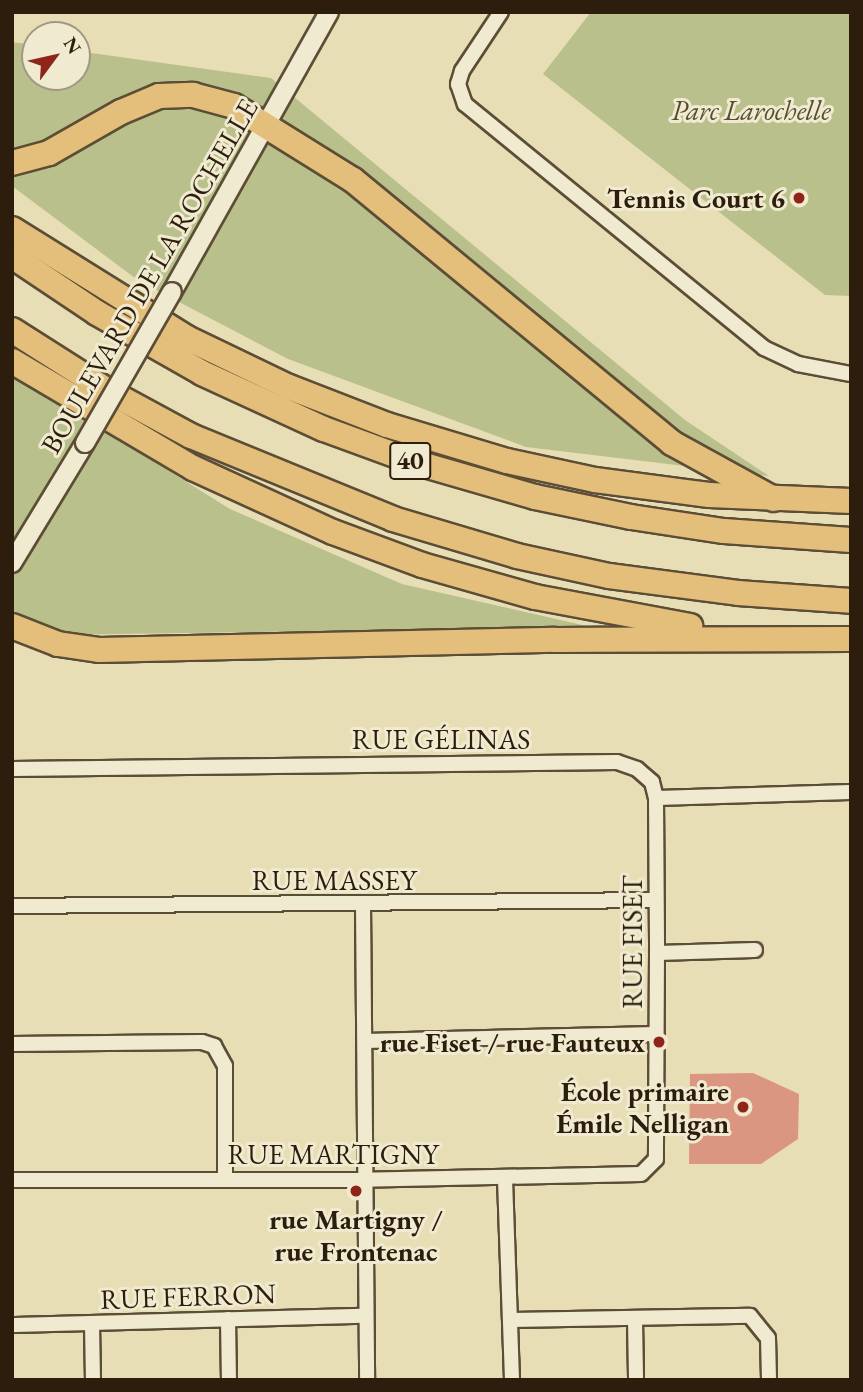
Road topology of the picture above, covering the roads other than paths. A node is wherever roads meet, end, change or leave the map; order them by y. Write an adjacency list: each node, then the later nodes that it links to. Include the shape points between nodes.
1 (329, 12): 3 (street, BOULEVARD DE LA ROCHELLE)
2 (501, 12): 9 (street, via 462,71 458,84 465,104 764,348 798,364)
3 (267, 125): 4 (highway, via 215,100 159,96 50,153); 10 (highway, via 353,180 672,443); 13 (street, BOULEVARD DE LA ROCHELLE, bridge)
4 (12, 163)
5 (12, 229): 10 (highway, via 187,338 289,387 387,425 507,461 595,480)
6 (12, 256): 12 (highway, 40, via 97,313 202,373 324,429 414,462 535,497 631,517 724,531)
7 (12, 330): 14 (highway, 40, via 108,391 216,448 403,523 610,576 738,593)
8 (12, 361): 16 (highway, via 224,484 389,554 571,605)
9 (851, 374)
10 (774, 499): 11 (highway)
11 (851, 500)
12 (851, 540)
13 (12, 563)
14 (851, 601)
15 (12, 626): 16 (highway, via 58,644 99,650)
16 (774, 638): 17 (highway)
17 (851, 639)
18 (12, 769): 20 (street, RUE GÉLINAS, via 617,762 638,769 652,782)
19 (851, 792): 20 (street)
20 (656, 798): 21 (street, RUE FISET)
21 (656, 900): 22 (street, RUE MASSEY); 25 (street, RUE FISET)
22 (363, 905): 23 (street, RUE MASSEY); 27 (street)
23 (12, 906)
24 (755, 950): 25 (street)
25 (657, 953): 26 (street, RUE FISET)
26 (656, 1034): 27 (street); 29 (street, RUE FISET, via 656,1159)
27 (365, 1041): 33 (street)
28 (12, 1044): 30 (street, via 202,1042 214,1046 225,1066)
29 (651, 1168): 31 (street, RUE MARTIGNY, via 641,1174)
30 (225, 1178): 32 (street, RUE MARTIGNY); 33 (street, RUE MARTIGNY)
31 (505, 1179): 33 (street, RUE MARTIGNY); 36 (street)
32 (12, 1180)
33 (364, 1180): 34 (street)
34 (366, 1316): 35 (street, RUE FERRON); 42 (street)
35 (228, 1319): 38 (street, RUE FERRON); 41 (street)
36 (512, 1320): 37 (street); 43 (street)
37 (635, 1320): 44 (street); 45 (street, via 750,1316 768,1338)
38 (92, 1324): 39 (street, RUE FERRON); 40 (street)
39 (12, 1325)
40 (93, 1380)
41 (229, 1380)
42 (367, 1380)
43 (512, 1380)
44 (636, 1380)
45 (769, 1380)

